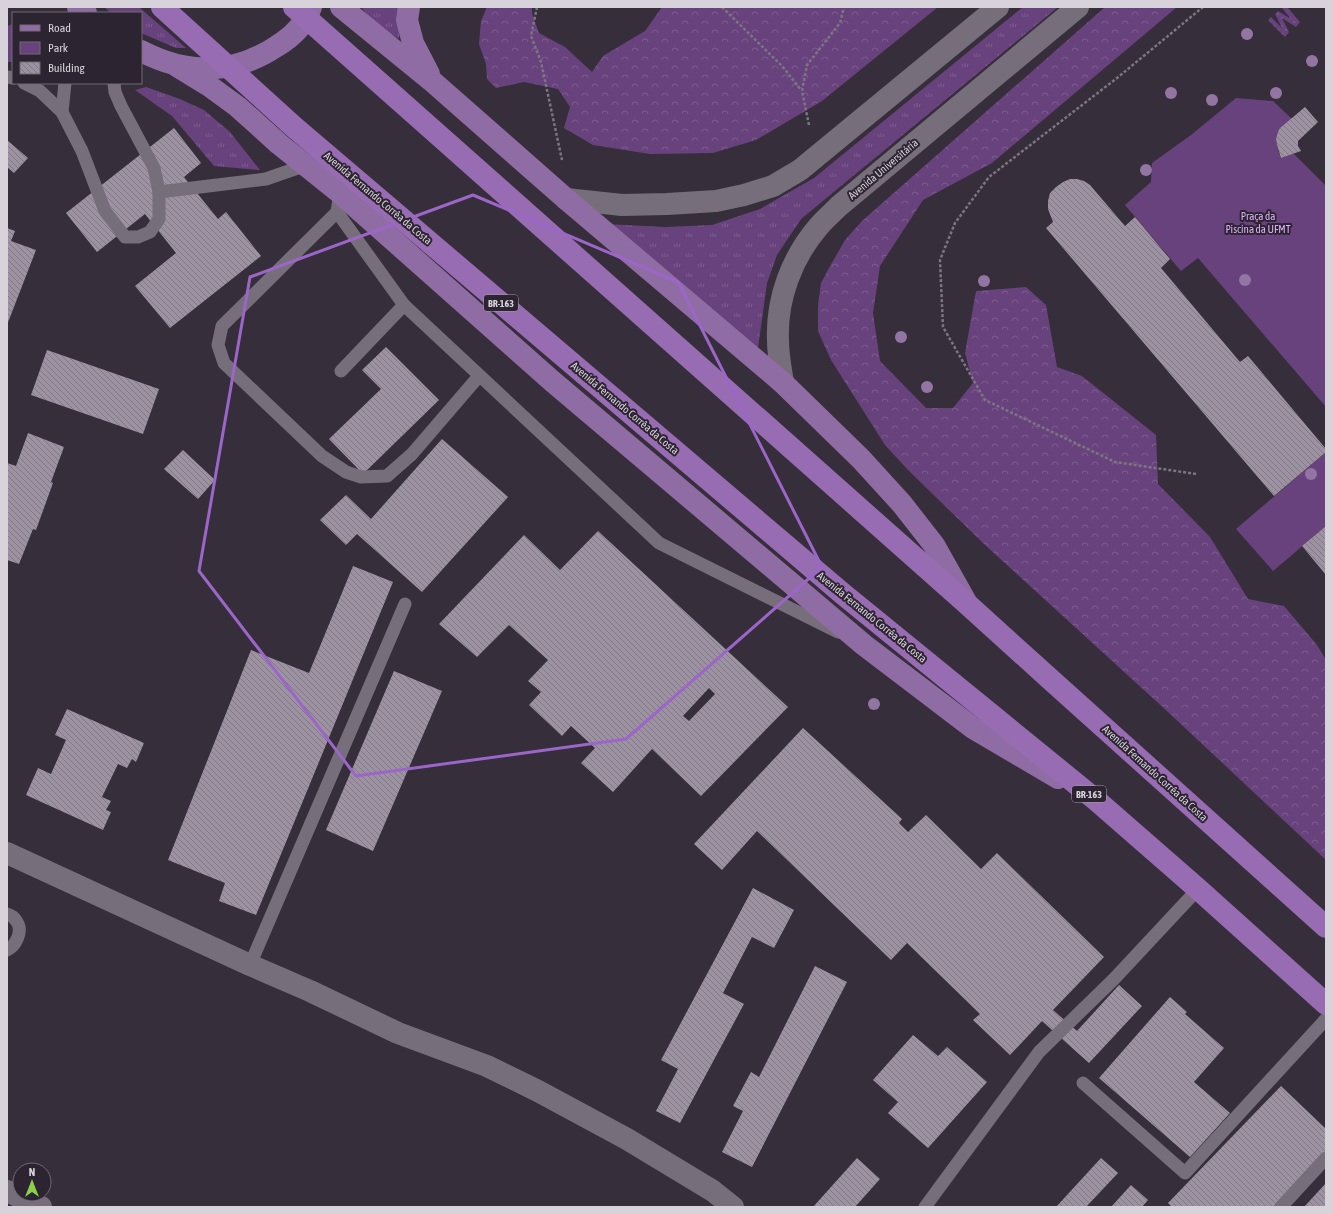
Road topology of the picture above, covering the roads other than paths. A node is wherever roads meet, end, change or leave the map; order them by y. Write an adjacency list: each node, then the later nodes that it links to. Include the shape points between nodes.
1 (162, 7): 26 (highway, Avenida Fernando Corrêa da Costa / BR-163, via 294,127 843,594)
2 (294, 7): 23 (highway, Avenida Fernando Corrêa da Costa)
3 (311, 7): 9 (main road, via 300,27 264,55 240,65 224,68)
4 (341, 7): 10 (main road, Avenida Fernando Corrêa da Costa)
5 (409, 7): 10 (main road, via 407,20 413,43)
6 (998, 7): 17 (street, via 800,170 773,186 716,201 622,205)
7 (1078, 7): 22 (street, Avenida Universitária, via 839,206 819,226 803,248 789,275 780,303 778,340)
8 (142, 52): 9 (main road)
9 (177, 66): 15 (main road, Avenida Fernando Corrêa da Costa, via 232,102)
10 (433, 82): 17 (main road, Avenida Fernando Corrêa da Costa)
11 (26, 84): 14 (lane, via 40,91)
12 (65, 84): 14 (lane)
13 (114, 84): 16 (lane, via 121,106 154,168)
14 (62, 112): 16 (lane, via 82,151 105,211 125,237 138,237 150,232 159,219)
15 (306, 165): 16 (lane, via 266,179); 18 (main road, Avenida Fernando Corrêa da Costa)
16 (160, 192)
17 (566, 199): 22 (main road, Avenida Fernando Corrêa da Costa)
18 (338, 203): 19 (lane); 21 (lane, via 222,326 218,345 224,363 322,456 346,472 361,477 387,476 412,454); 25 (main road, Avenida Fernando Corrêa da Costa)
19 (404, 305): 20 (lane); 21 (lane)
20 (341, 371)
21 (480, 376): 25 (lane, via 659,543)
22 (783, 383): 23 (main road, Avenida Fernando Corrêa da Costa, via 861,459 902,504 934,546)
23 (966, 603): 30 (highway, Avenida Fernando Corrêa da Costa)
24 (405, 604): 32 (lane)
25 (864, 645): 26 (main road, Avenida Fernando Corrêa da Costa, via 973,728)
26 (1096, 800): 28 (highway, Avenida Fernando Corrêa da Costa / BR-163)
27 (7, 853): 32 (street)
28 (1198, 889): 33 (highway, Avenida Fernando Corrêa da Costa / BR-163); 40 (lane, via 1114,979 1039,1052)
29 (7, 914): 31 (lane, via 12,916 19,928 14,945)
30 (1326, 927)
31 (7, 950)
32 (250, 965): 39 (street, via 398,1033 487,1066 538,1091 627,1139 713,1191)
33 (1326, 1004)
34 (1326, 1019): 35 (lane, via 1185,1173)
35 (1083, 1083)
36 (1326, 1158): 41 (lane)
37 (7, 1190): 38 (street)
38 (41, 1207)
39 (733, 1207)
40 (925, 1207)
41 (1281, 1207)

